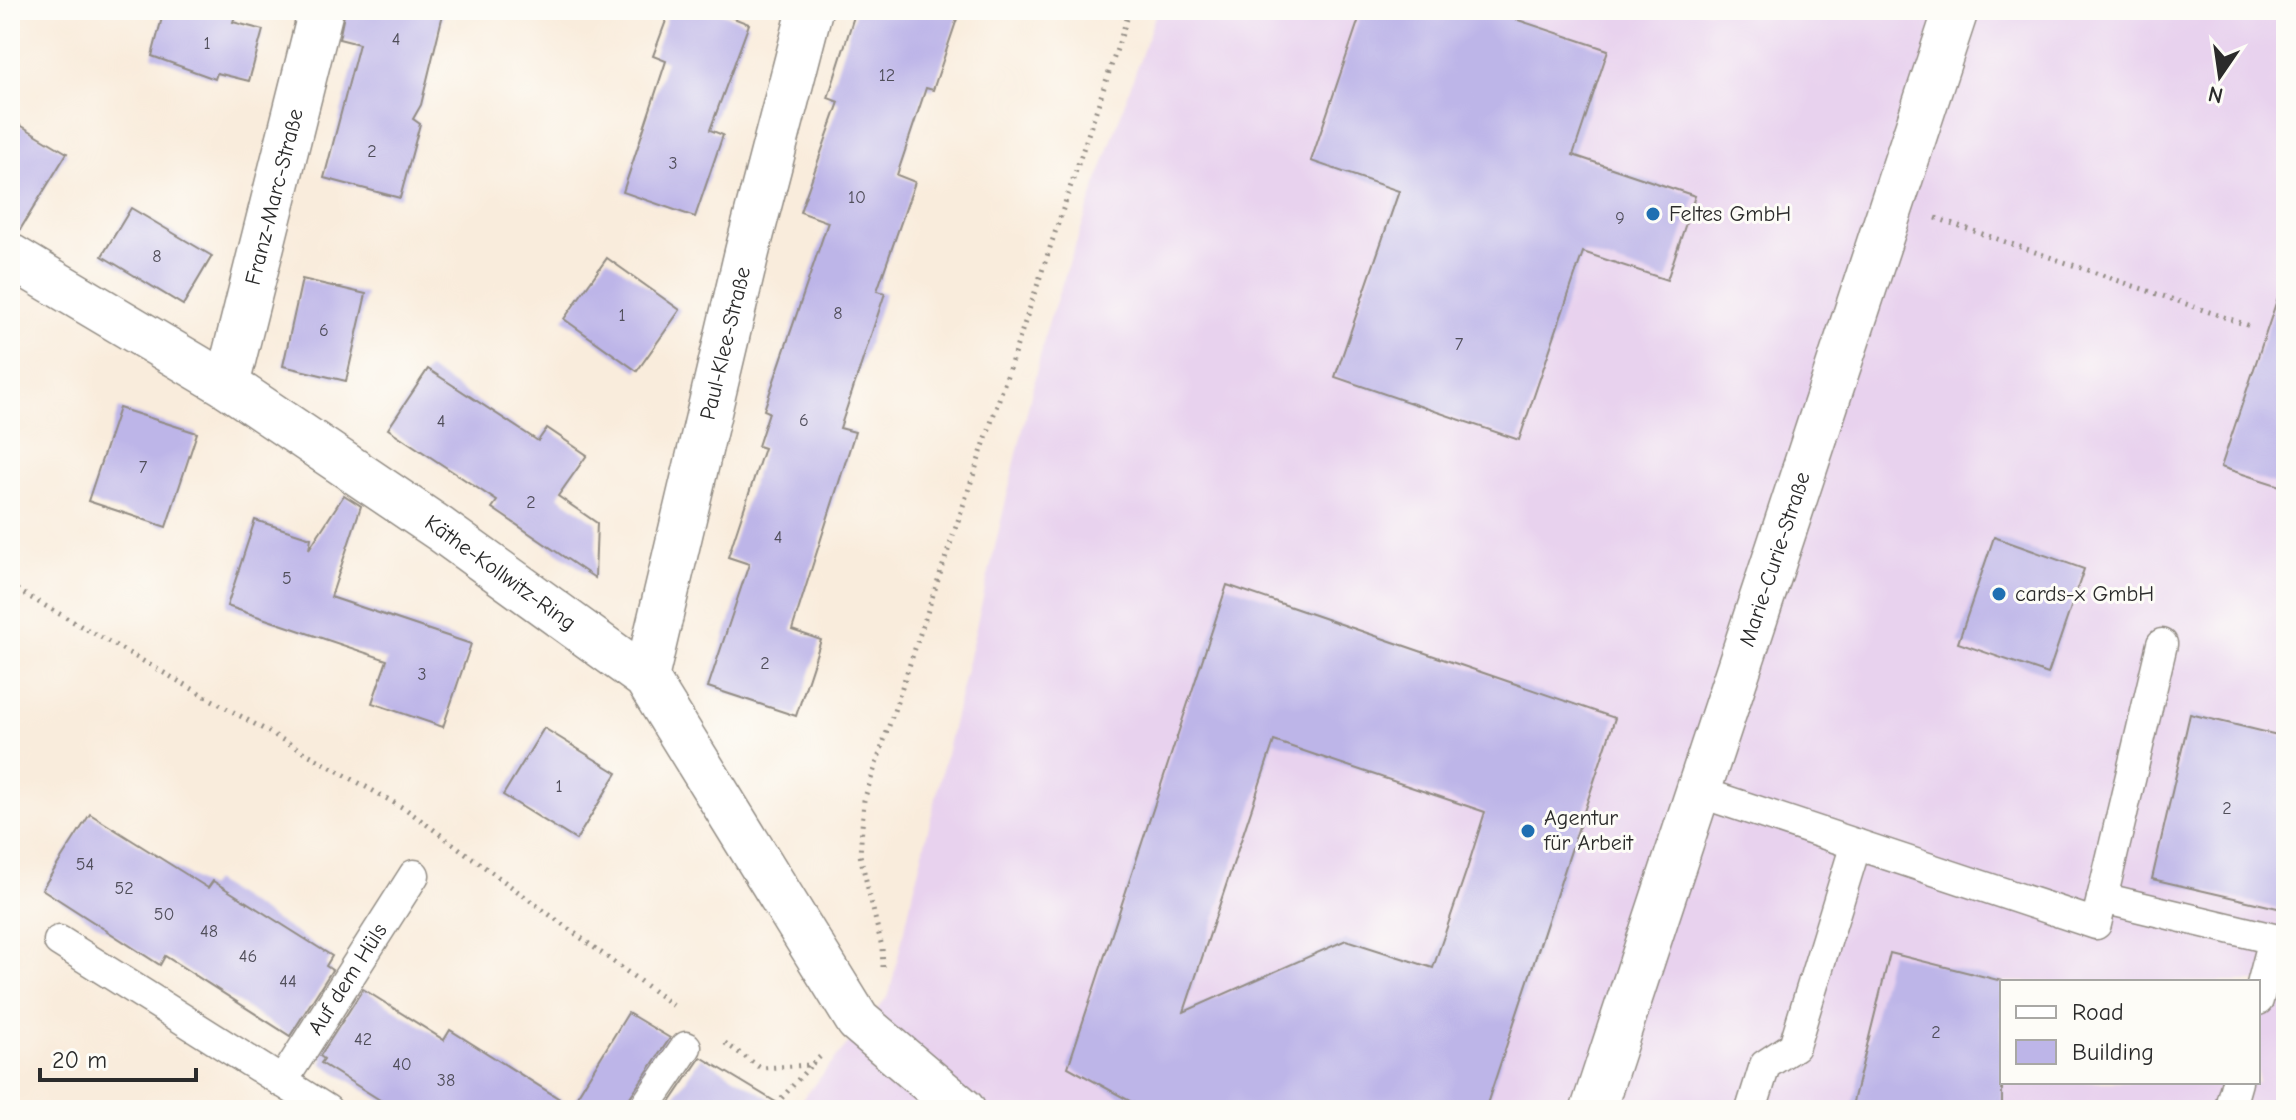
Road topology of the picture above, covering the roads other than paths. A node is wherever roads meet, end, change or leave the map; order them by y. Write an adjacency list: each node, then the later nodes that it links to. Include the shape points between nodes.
1 (321, 10): 5 (street, Franz-Marc-Straße)
2 (810, 10): 7 (street, Paul-Klee-Straße)
3 (1956, 10): 8 (street, Marie-Curie-Straße)
4 (10, 256): 5 (street, Käthe-Kollwitz-Ring)
5 (227, 385): 7 (street, Käthe-Kollwitz-Ring, via 440,529)
6 (2162, 644): 11 (lane)
7 (646, 678): 19 (street, Käthe-Kollwitz-Ring, via 858,1021)
8 (1699, 792): 9 (lane); 20 (street, Marie-Curie-Straße)
9 (1856, 844): 11 (lane, via 2096,924); 21 (lane, via 1794,1046 1765,1065)
10 (414, 875): 15 (lane, Auf dem Hüls)
11 (2102, 898): 13 (lane, via 2274,939)
12 (59, 941): 15 (lane)
13 (2260, 992)
14 (686, 1047): 18 (lane)
15 (282, 1082): 17 (lane)
16 (2236, 1084): 22 (lane)
17 (327, 1110)
18 (643, 1110)
19 (963, 1110)
20 (1593, 1110)
21 (1751, 1110)
22 (2229, 1110)

